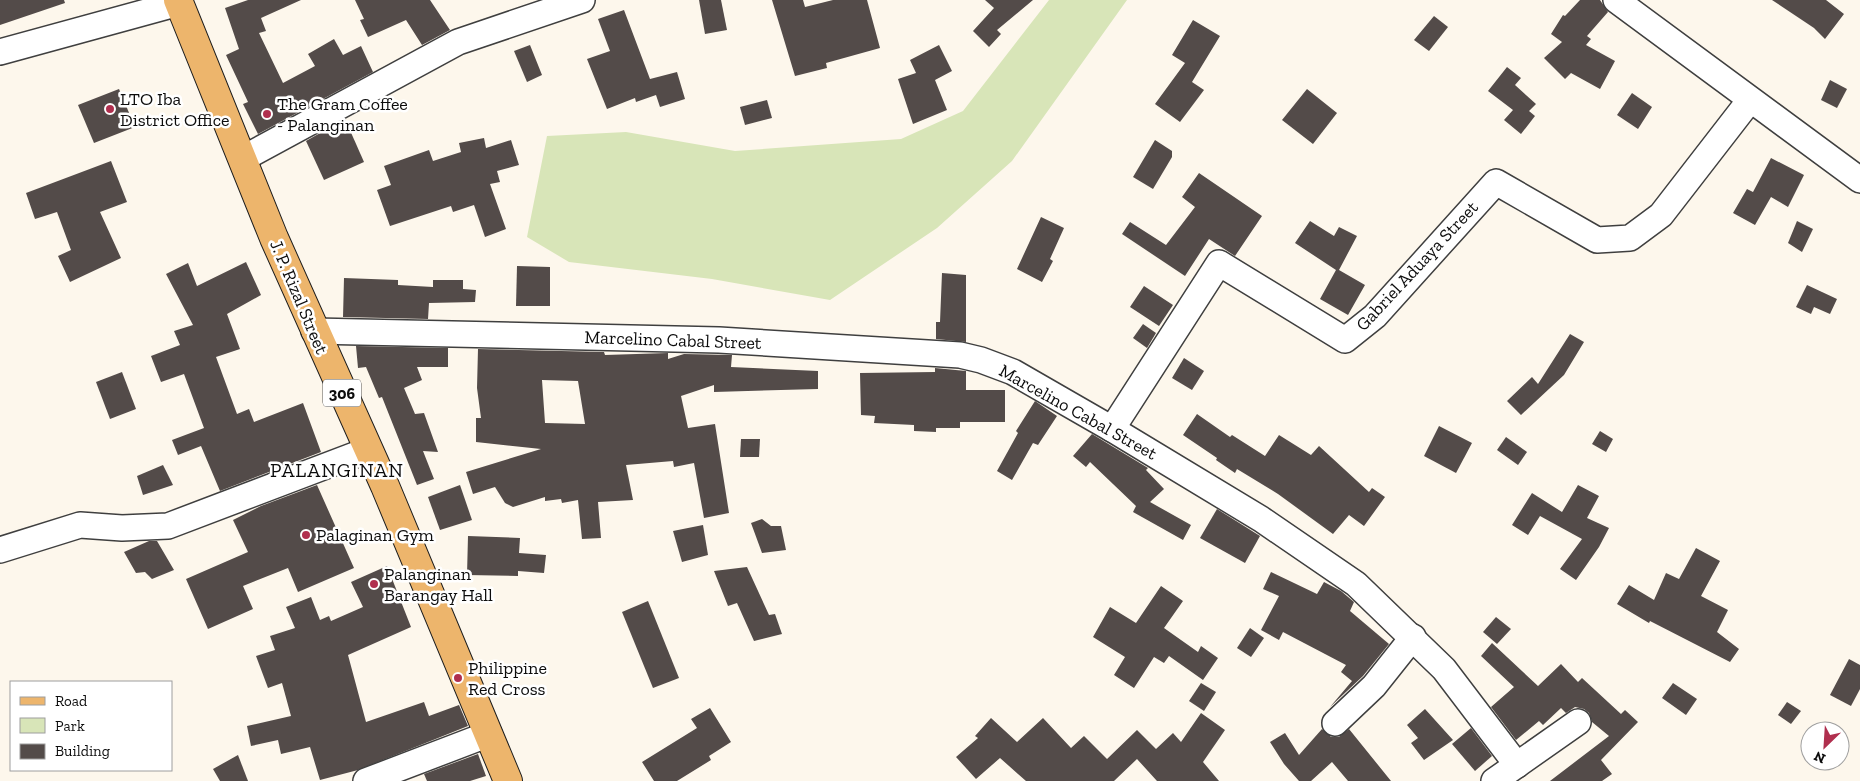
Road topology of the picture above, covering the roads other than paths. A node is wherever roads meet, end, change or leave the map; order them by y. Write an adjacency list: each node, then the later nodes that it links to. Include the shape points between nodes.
1 (582, 0): 6 (street, via 458,42)
2 (1616, 0): 5 (street)
3 (178, 1): 4 (street); 6 (main road, J. P. Rizal Street / 306)
4 (0, 52)
5 (1750, 100): 7 (street); 9 (street, Gabriel Aduaya Street, via 1661,215 1630,238 1597,240 1496,182 1375,316 1345,340 1218,263)
6 (242, 159): 8 (main road, J. P. Rizal Street / 306)
7 (1860, 180)
8 (314, 331): 9 (street, Marcelino Cabal Street, via 719,340 960,355 1013,372); 10 (main road, J. P. Rizal Street / 306)
9 (1112, 429): 12 (street, Marcelino Cabal Street, via 1260,519 1356,584)
10 (368, 450): 11 (street, via 168,526 122,528 80,525); 15 (main road, J. P. Rizal Street / 306)
11 (0, 550)
12 (1413, 637): 14 (street, via 1374,686); 16 (street, Marcelino Cabal Street, via 1444,669)
13 (1578, 722): 16 (street)
14 (1335, 723)
15 (489, 734): 17 (street); 18 (main road, J. P. Rizal Street / 306)
16 (1517, 765): 19 (street)
17 (366, 781)
18 (508, 781)
19 (1494, 781)

